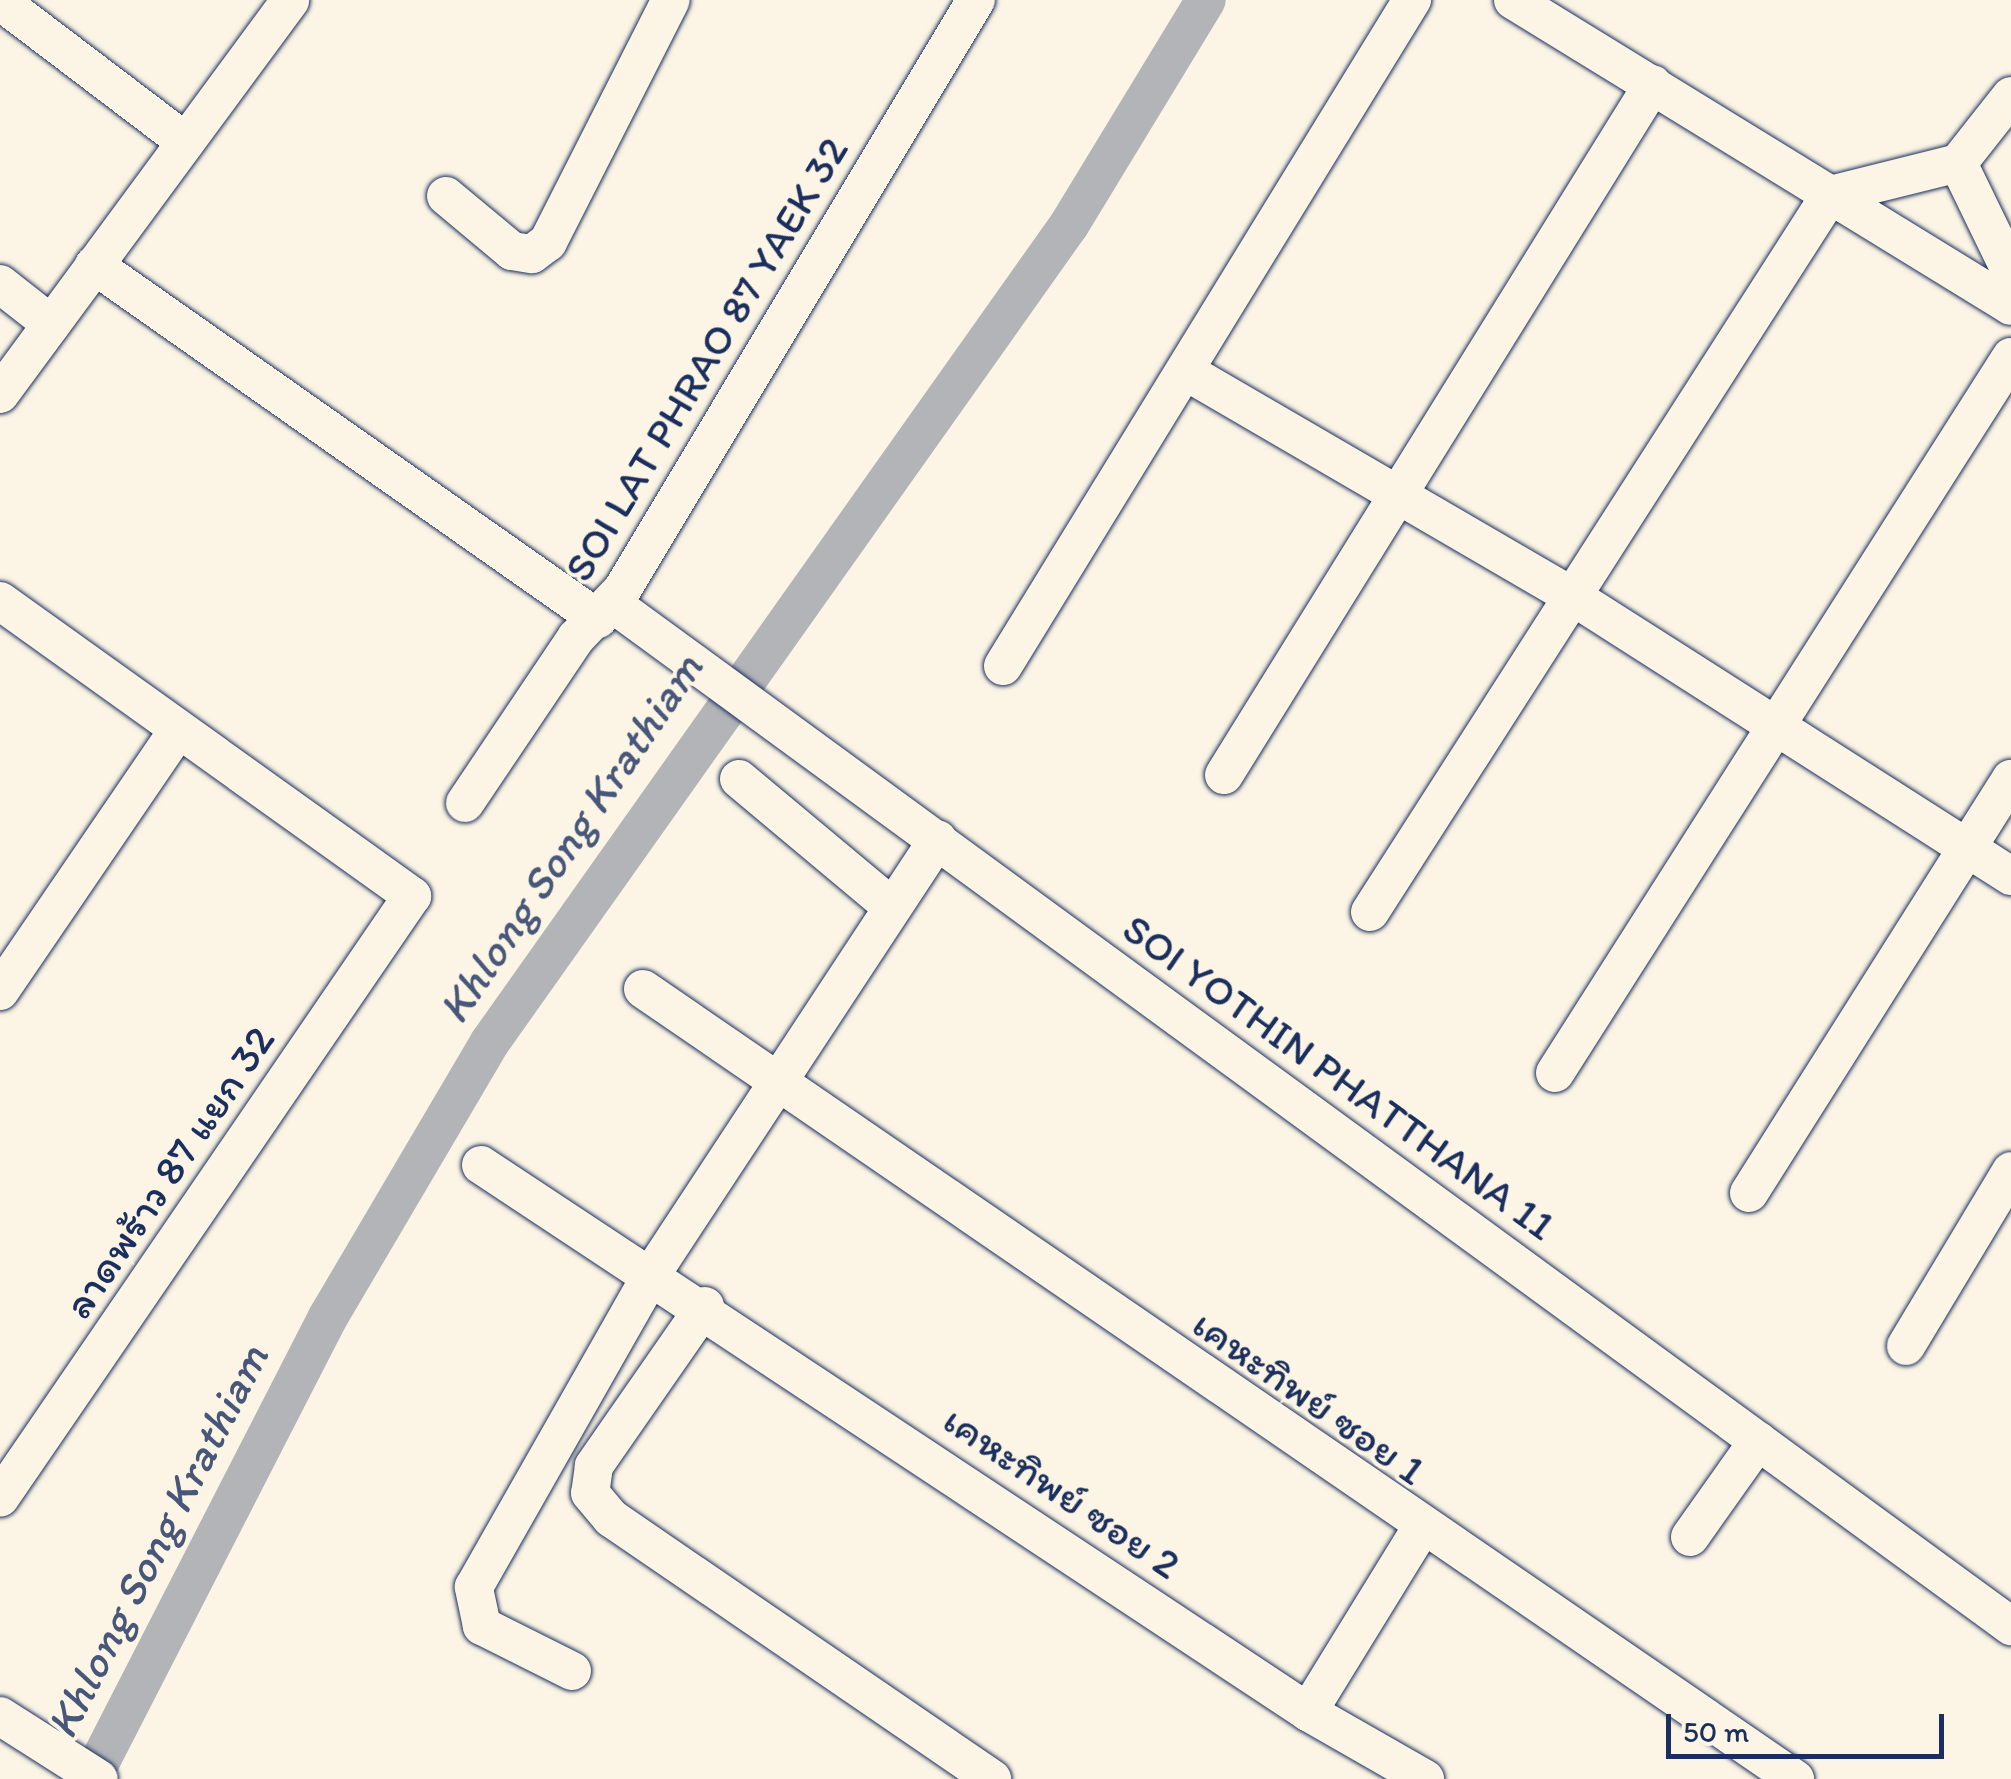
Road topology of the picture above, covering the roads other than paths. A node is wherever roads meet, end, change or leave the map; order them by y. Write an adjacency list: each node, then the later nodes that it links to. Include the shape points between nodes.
1 (290, 0): 9 (street)
2 (671, 0): 12 (street, via 548,242 532,254 512,251)
3 (976, 0): 24 (street, SOI LAT PHRAO 87 YAEK 32)
4 (1412, 0): 19 (street)
5 (1513, 0): 7 (street)
6 (0, 1): 9 (street)
7 (1653, 84): 11 (street); 21 (street)
8 (2011, 96): 10 (street)
9 (186, 142): 13 (street)
10 (1958, 163): 11 (street); 14 (street)
11 (1830, 195): 16 (street); 22 (street)
12 (446, 196)
13 (94, 265): 17 (street); 24 (street, SOI YOTHIN PHATTHANA 11)
14 (2011, 272)
15 (0, 284): 17 (street)
16 (2011, 306)
17 (52, 324): 20 (street)
18 (2011, 357): 26 (street)
19 (1185, 371): 21 (street); 25 (street)
20 (0, 394)
21 (1399, 493): 22 (street); 28 (street)
22 (1572, 596): 26 (street); 36 (street)
23 (0, 601): 27 (street)
24 (606, 611): 31 (street, SOI LAT PHRAO 87 YAEK 32); 32 (street, SOI YOTHIN PHATTHANA 11, via 711,676)
25 (1003, 666)
26 (1777, 728): 33 (street); 39 (street)
27 (177, 732): 38 (street); 48 (street, ลาดพร้าว 87 แยก 32, via 412,896)
28 (1224, 775)
29 (739, 779): 35 (street)
30 (2011, 780): 33 (street)
31 (465, 803)
32 (938, 839): 35 (street); 47 (street, SOI YOTHIN PHATTHANA 11)
33 (1968, 850): 34 (street); 43 (street)
34 (2011, 876)
35 (892, 907): 40 (street)
36 (1370, 912)
37 (643, 989): 40 (street, เคหะทิพย์ ซอย 1)
38 (0, 991)
39 (1555, 1073)
40 (778, 1080): 44 (street); 49 (street, เคหะทิพย์ ซอย 1)
41 (481, 1165): 44 (street, เคหะทิพย์ ซอย 2)
42 (2011, 1172): 46 (street)
43 (1749, 1193)
44 (653, 1272): 45 (street, เคหะทิพย์ ซอย 2); 52 (street, via 474,1587 482,1626)
45 (705, 1306): 53 (street, เคหะทิพย์ ซอย 2); 56 (street, via 594,1466 590,1493 611,1518)
46 (1906, 1346)
47 (1758, 1441): 50 (street); 51 (street, SOI YOTHIN PHATTHANA 11)
48 (0, 1498)
49 (1420, 1530): 53 (street); 58 (street, เคหะทิพย์ ซอย 1)
50 (1690, 1537)
51 (2011, 1626)
52 (572, 1671)
53 (1308, 1712): 57 (street, เคหะทิพย์ ซอย 2)
54 (0, 1716): 55 (street)
55 (92, 1776)
56 (993, 1778)
57 (1425, 1779)
58 (1795, 1779)

